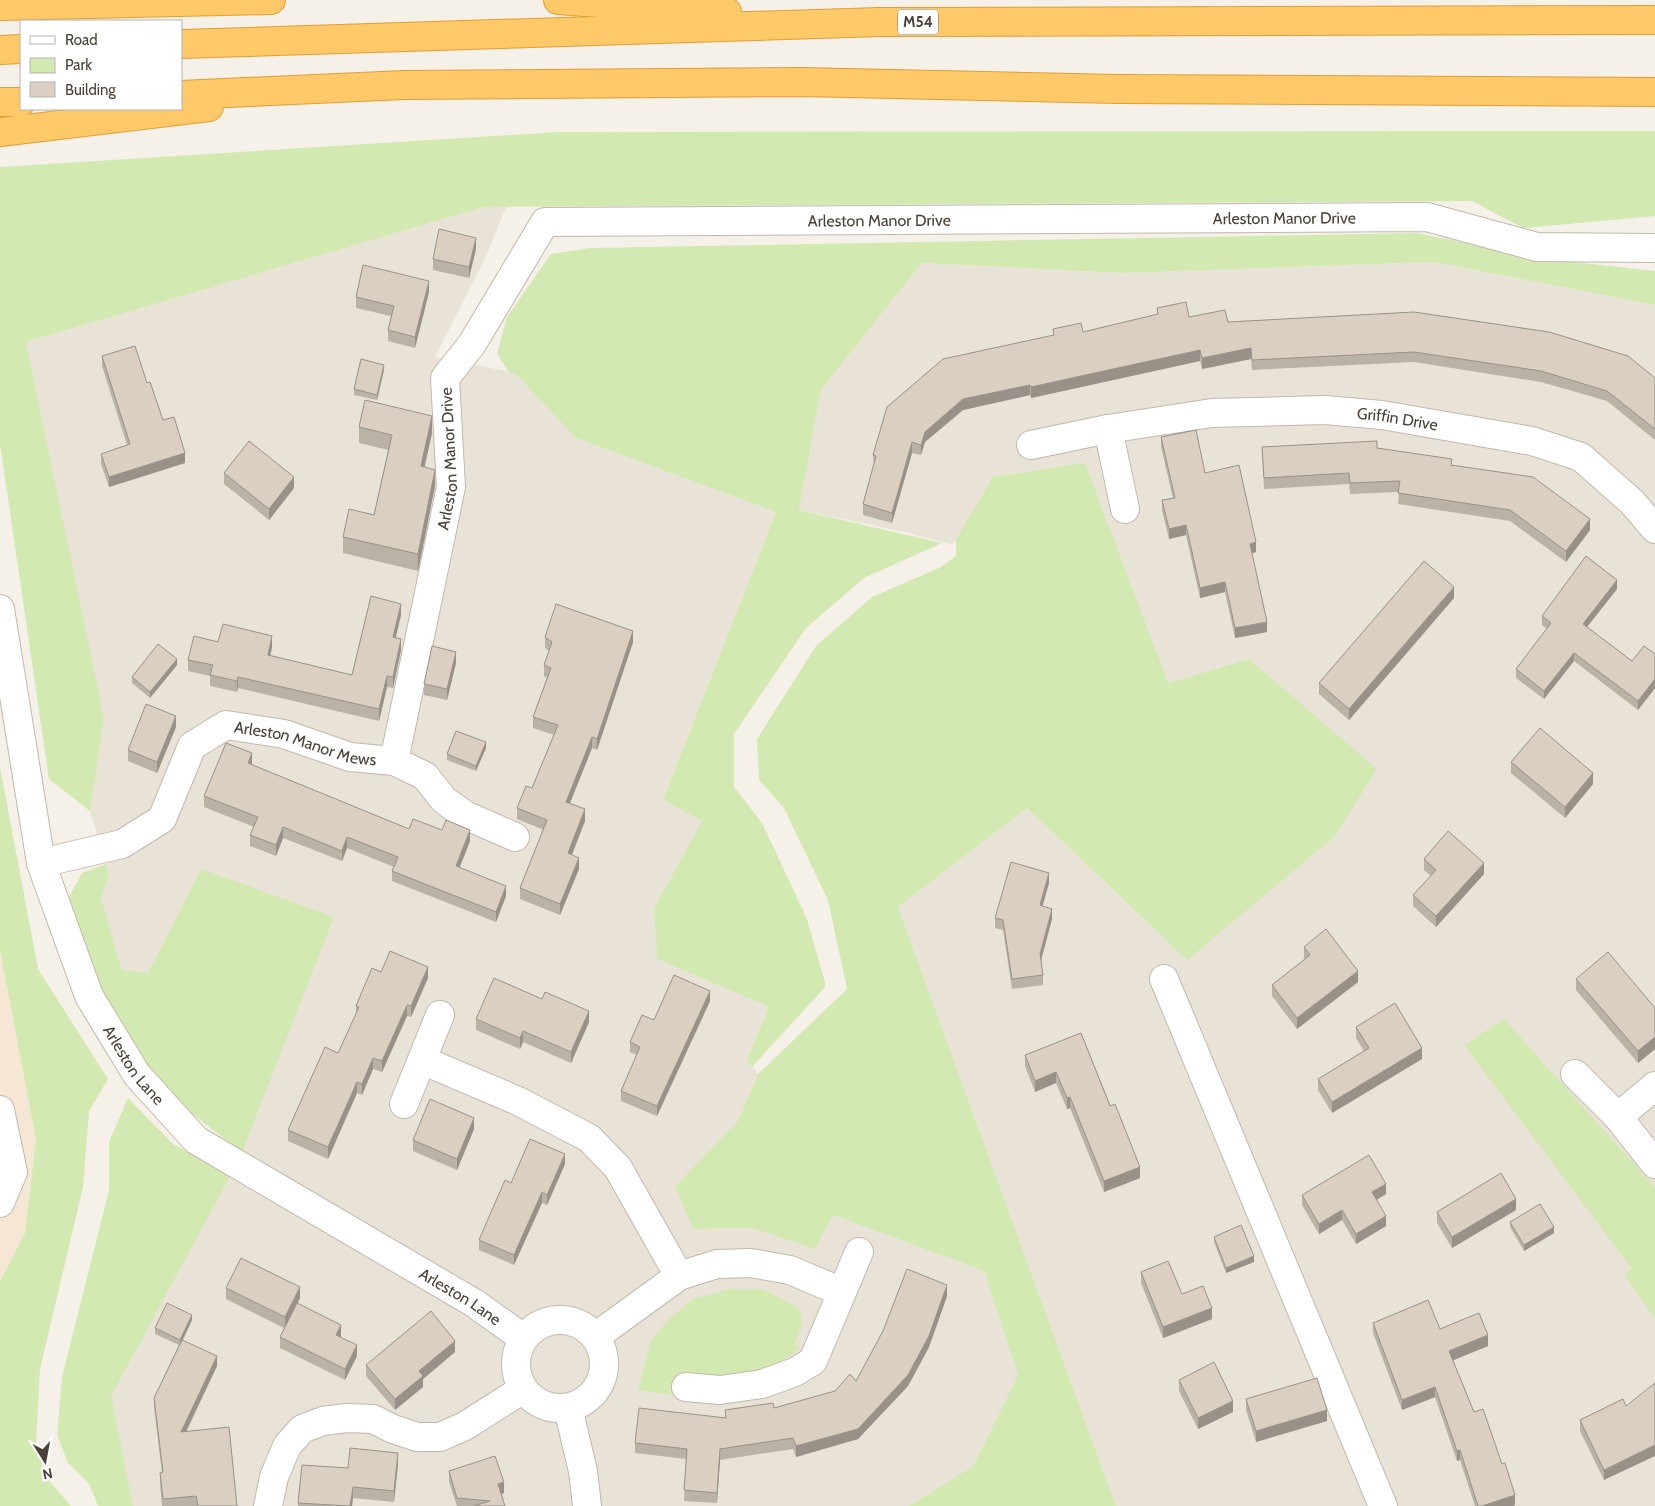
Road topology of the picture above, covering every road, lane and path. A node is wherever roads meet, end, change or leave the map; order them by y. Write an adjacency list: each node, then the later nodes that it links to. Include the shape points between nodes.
1 (271, 0): 3 (highway)
2 (558, 0): 5 (highway, M54)
3 (0, 6)
4 (1655, 20): 5 (highway, M54)
5 (879, 22): 6 (highway, M54)
6 (182, 44)
7 (0, 50): 8 (highway)
8 (20, 50)
9 (404, 85): 10 (highway, via 800,82 1118,89); 11 (highway); 14 (highway)
10 (1655, 92)
11 (182, 95)
12 (0, 102): 13 (highway)
13 (20, 102)
14 (0, 132)
15 (1655, 248): 21 (street, Arleston Manor Drive, via 1537,246 1427,217 545,222 472,344 445,378 451,487)
16 (1108, 429): 17 (street, Griffin Drive); 18 (street); 19 (street, Griffin Drive, via 1212,413 1325,410 1382,415 1532,441 1581,457 1632,502)
17 (1030, 445)
18 (1125, 509)
19 (1655, 529)
20 (0, 609): 24 (street, Arleston Lane)
21 (420, 635): 22 (street, Arleston Manor Mews)
22 (394, 761): 23 (street, Arleston Manor Mews, via 425,776 444,800 465,815); 24 (street, Arleston Manor Mews, via 350,757 284,734 226,725 192,746 162,819 122,844)
23 (515, 837)
24 (41, 863): 39 (street, Arleston Lane, via 89,996 137,1075 196,1140 474,1303)
25 (1164, 979): 45 (street)
26 (440, 1015): 27 (street)
27 (422, 1060): 30 (street); 36 (street, via 518,1101 589,1138 618,1168)
28 (1575, 1074): 32 (street)
29 (1655, 1086): 32 (street)
30 (404, 1104)
31 (0, 1110): 34 (street, via 13,1172)
32 (1618, 1117): 33 (street)
33 (1655, 1164)
34 (0, 1203)
35 (859, 1252): 37 (street)
36 (679, 1276): 37 (street, via 717,1264 751,1263 790,1270); 38 (street)
37 (842, 1292): 40 (street, via 813,1361 762,1384 720,1390)
38 (595, 1337): 39 (street, via 585,1327 559,1319 539,1325); 42 (street, via 602,1348 604,1361 598,1386 580,1404)
39 (523, 1338): 41 (street, via 515,1364)
40 (686, 1387)
41 (523, 1389): 42 (street, via 542,1405); 43 (street, via 465,1426 440,1436 417,1437 373,1419 323,1421 302,1429 287,1446 274,1477)
42 (568, 1408): 44 (street, via 583,1472)
43 (268, 1506)
44 (587, 1506)
45 (1383, 1506)

